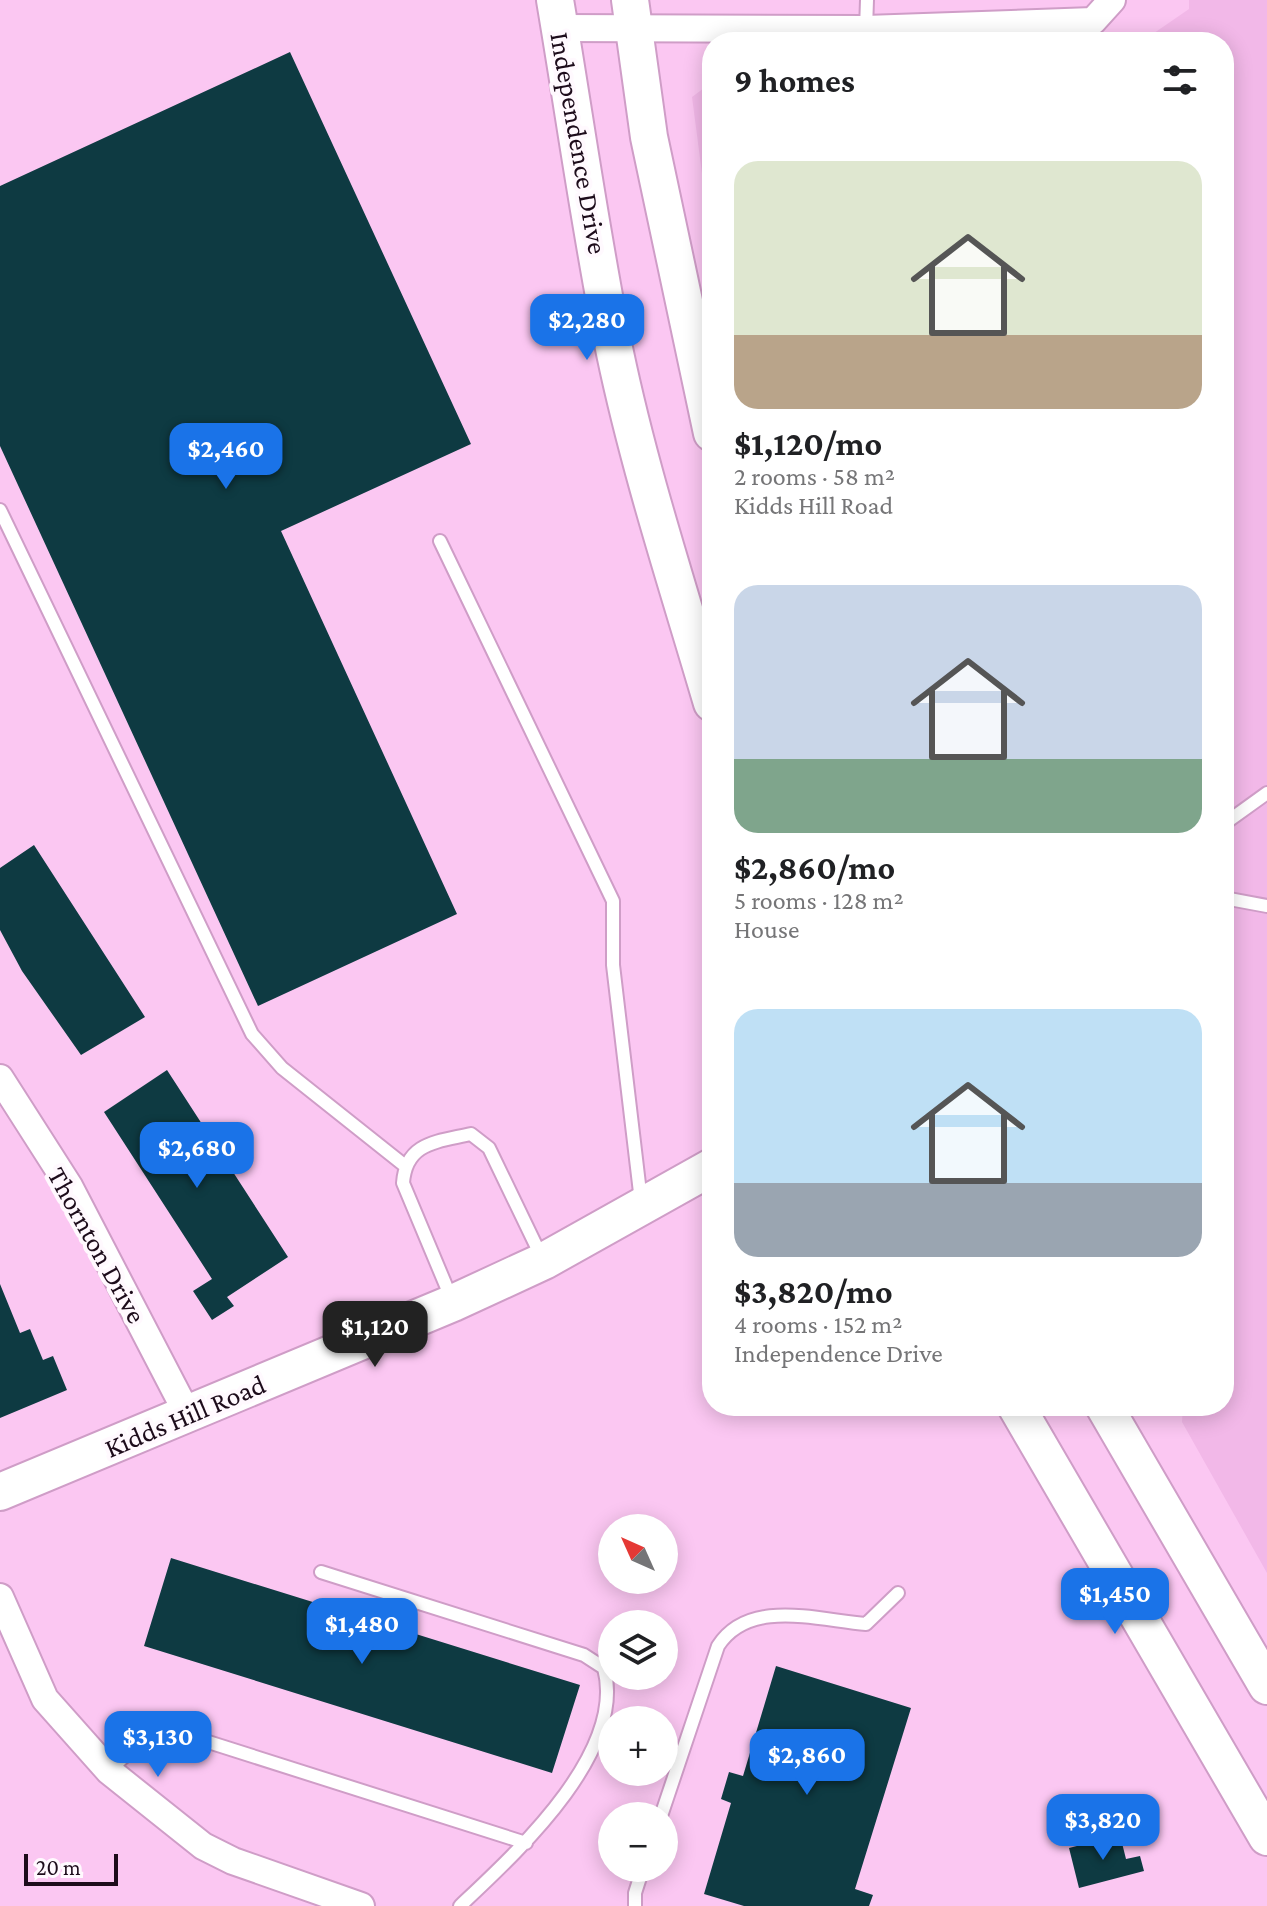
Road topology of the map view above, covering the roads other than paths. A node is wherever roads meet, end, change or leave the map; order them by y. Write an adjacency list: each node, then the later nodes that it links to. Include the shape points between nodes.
1 (867, 0): 5 (lane)
2 (1112, 0): 5 (street, via 1093,21)
3 (631, 13): 4 (street); 5 (street, via 673,30); 6 (street, via 660,193)
4 (557, 14): 9 (street, Independence Drive, via 616,354)
5 (866, 29)
6 (702, 387)
7 (0, 510): 15 (lane, via 252,1034 282,1068)
8 (440, 541): 17 (lane, via 613,901 613,965)
9 (702, 672)
10 (1267, 793): 11 (lane)
11 (1234, 817)
12 (1234, 900): 13 (lane)
13 (1267, 906)
14 (0, 1078): 20 (street, Thornton Drive, via 69,1186)
15 (404, 1165): 18 (lane, via 417,1149 471,1134 489,1148); 19 (lane, via 403,1183 413,1214)
16 (702, 1173): 17 (street, Kidds Hill Road)
17 (642, 1208): 18 (street, Kidds Hill Road)
18 (544, 1261): 19 (street, Kidds Hill Road)
19 (453, 1303): 20 (street, Kidds Hill Road)
20 (188, 1415): 23 (street, Kidds Hill Road)
21 (1022, 1416): 30 (street)
22 (1110, 1416): 27 (street)
23 (0, 1492)
24 (321, 1572): 31 (lane, via 584,1655 604,1668 608,1700 593,1742 559,1804)
25 (898, 1593): 29 (lane, via 866,1624 763,1615 737,1624 718,1646)
26 (0, 1597): 28 (street, via 45,1699)
27 (1267, 1686)
28 (109, 1771): 31 (lane, via 138,1743 155,1734 180,1733); 33 (street, via 203,1846)
29 (666, 1802)
30 (1267, 1837)
31 (526, 1843): 34 (lane)
32 (639, 1882): 35 (lane)
33 (361, 1906)
34 (460, 1906)
35 (635, 1906)

